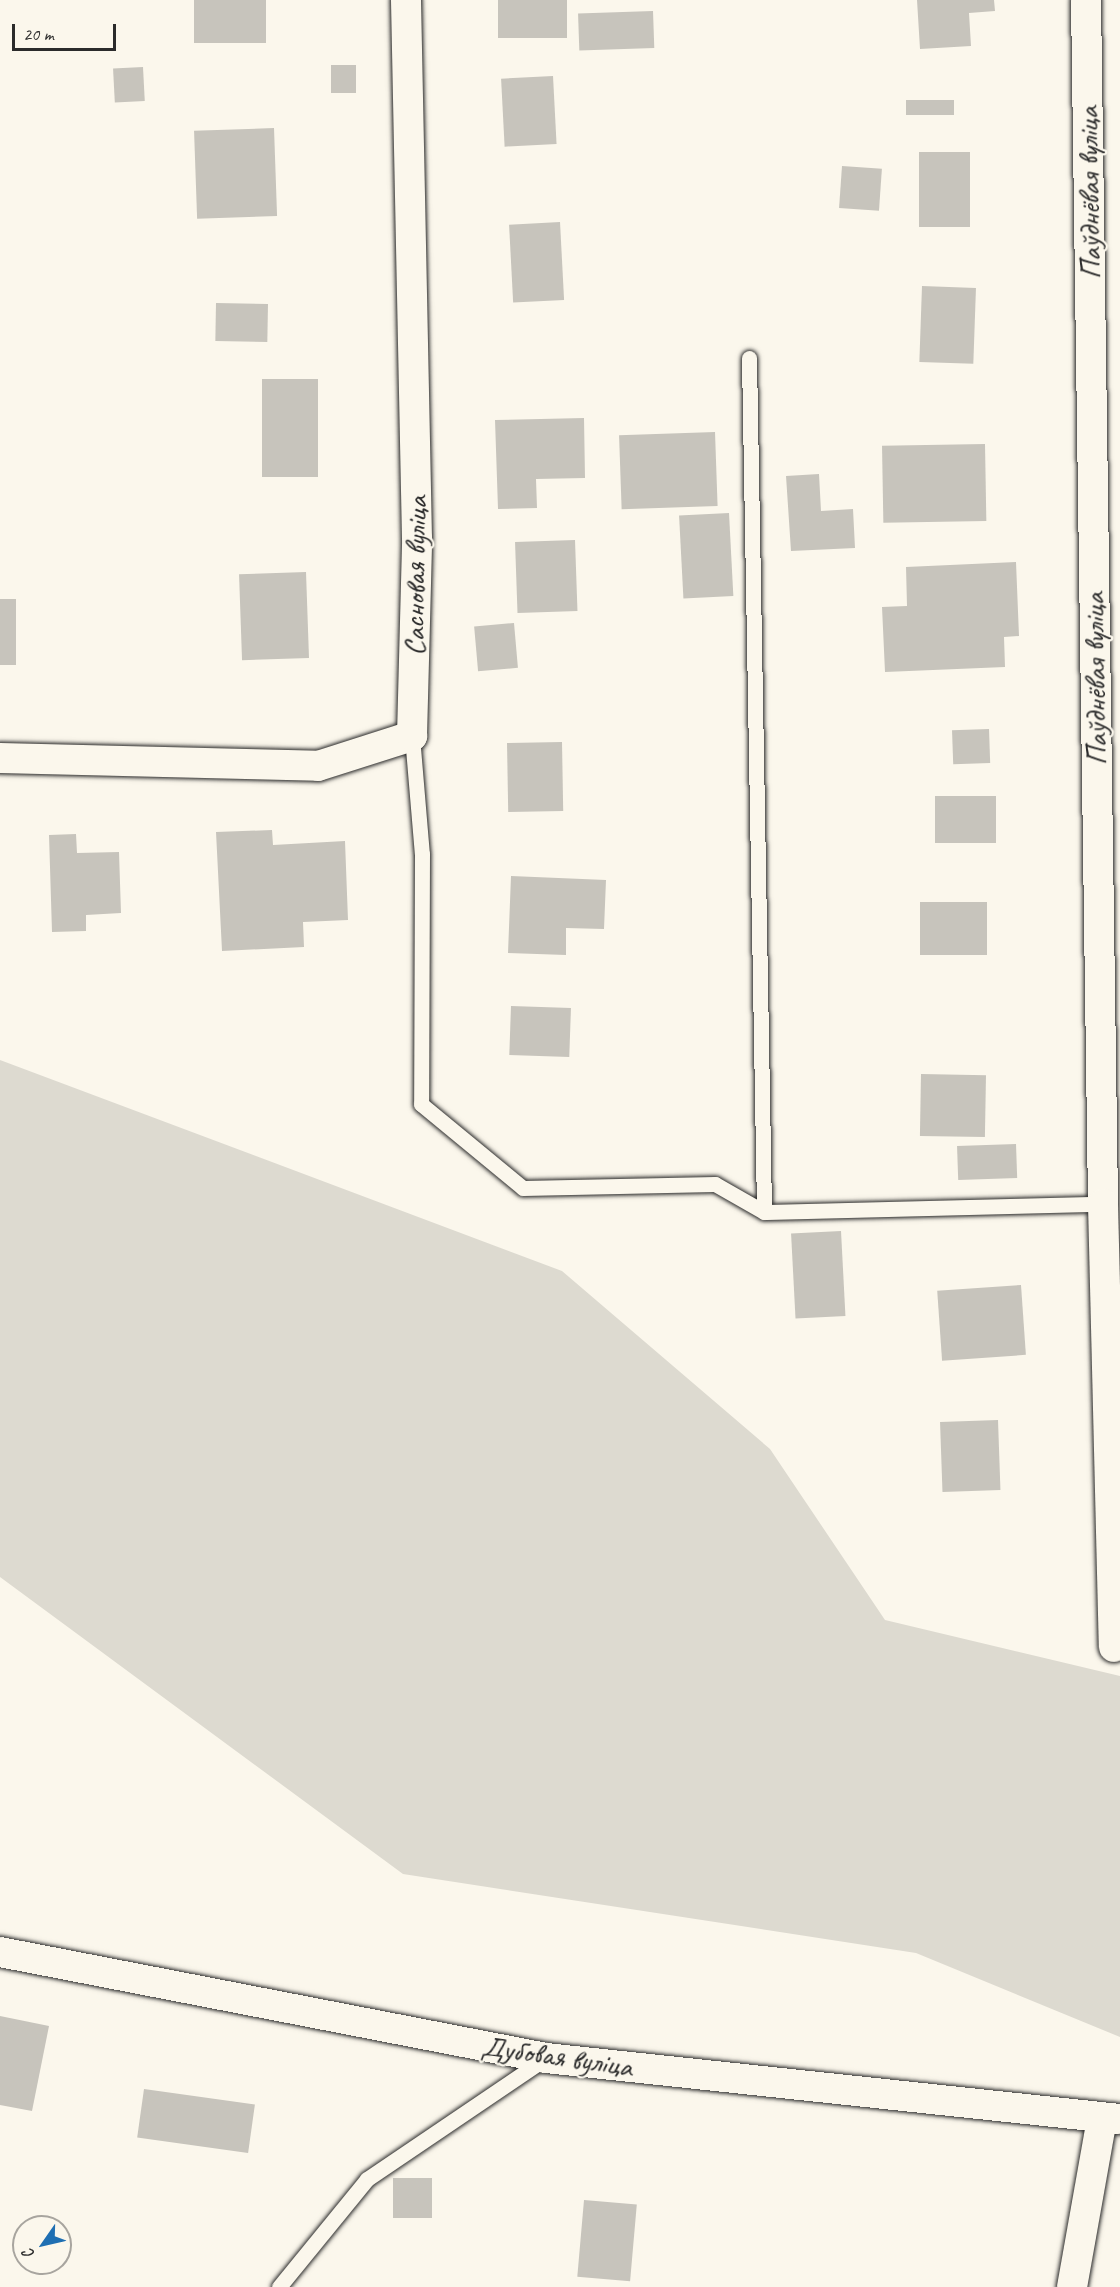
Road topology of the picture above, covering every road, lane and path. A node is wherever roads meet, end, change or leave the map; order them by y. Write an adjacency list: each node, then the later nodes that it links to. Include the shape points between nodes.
1 (406, 0): 4 (street, Сасновая вуліца, via 417,539)
2 (1086, 0): 6 (street, Паўднёвая вуліца)
3 (749, 358): 7 (lane)
4 (412, 736): 5 (street, via 318,766); 7 (lane, via 422,854 421,1104 523,1188 715,1184)
5 (0, 758)
6 (1102, 1203): 7 (lane); 8 (street, Паўднёвая вуліца)
7 (764, 1212)
8 (1114, 1647)
9 (0, 1952): 10 (street, Дубовая вуліца)
10 (546, 2058): 11 (street, Дубовая вуліца); 12 (lane, via 367,2179)
11 (1111, 2119): 13 (street)
12 (279, 2287)
13 (1072, 2287)

